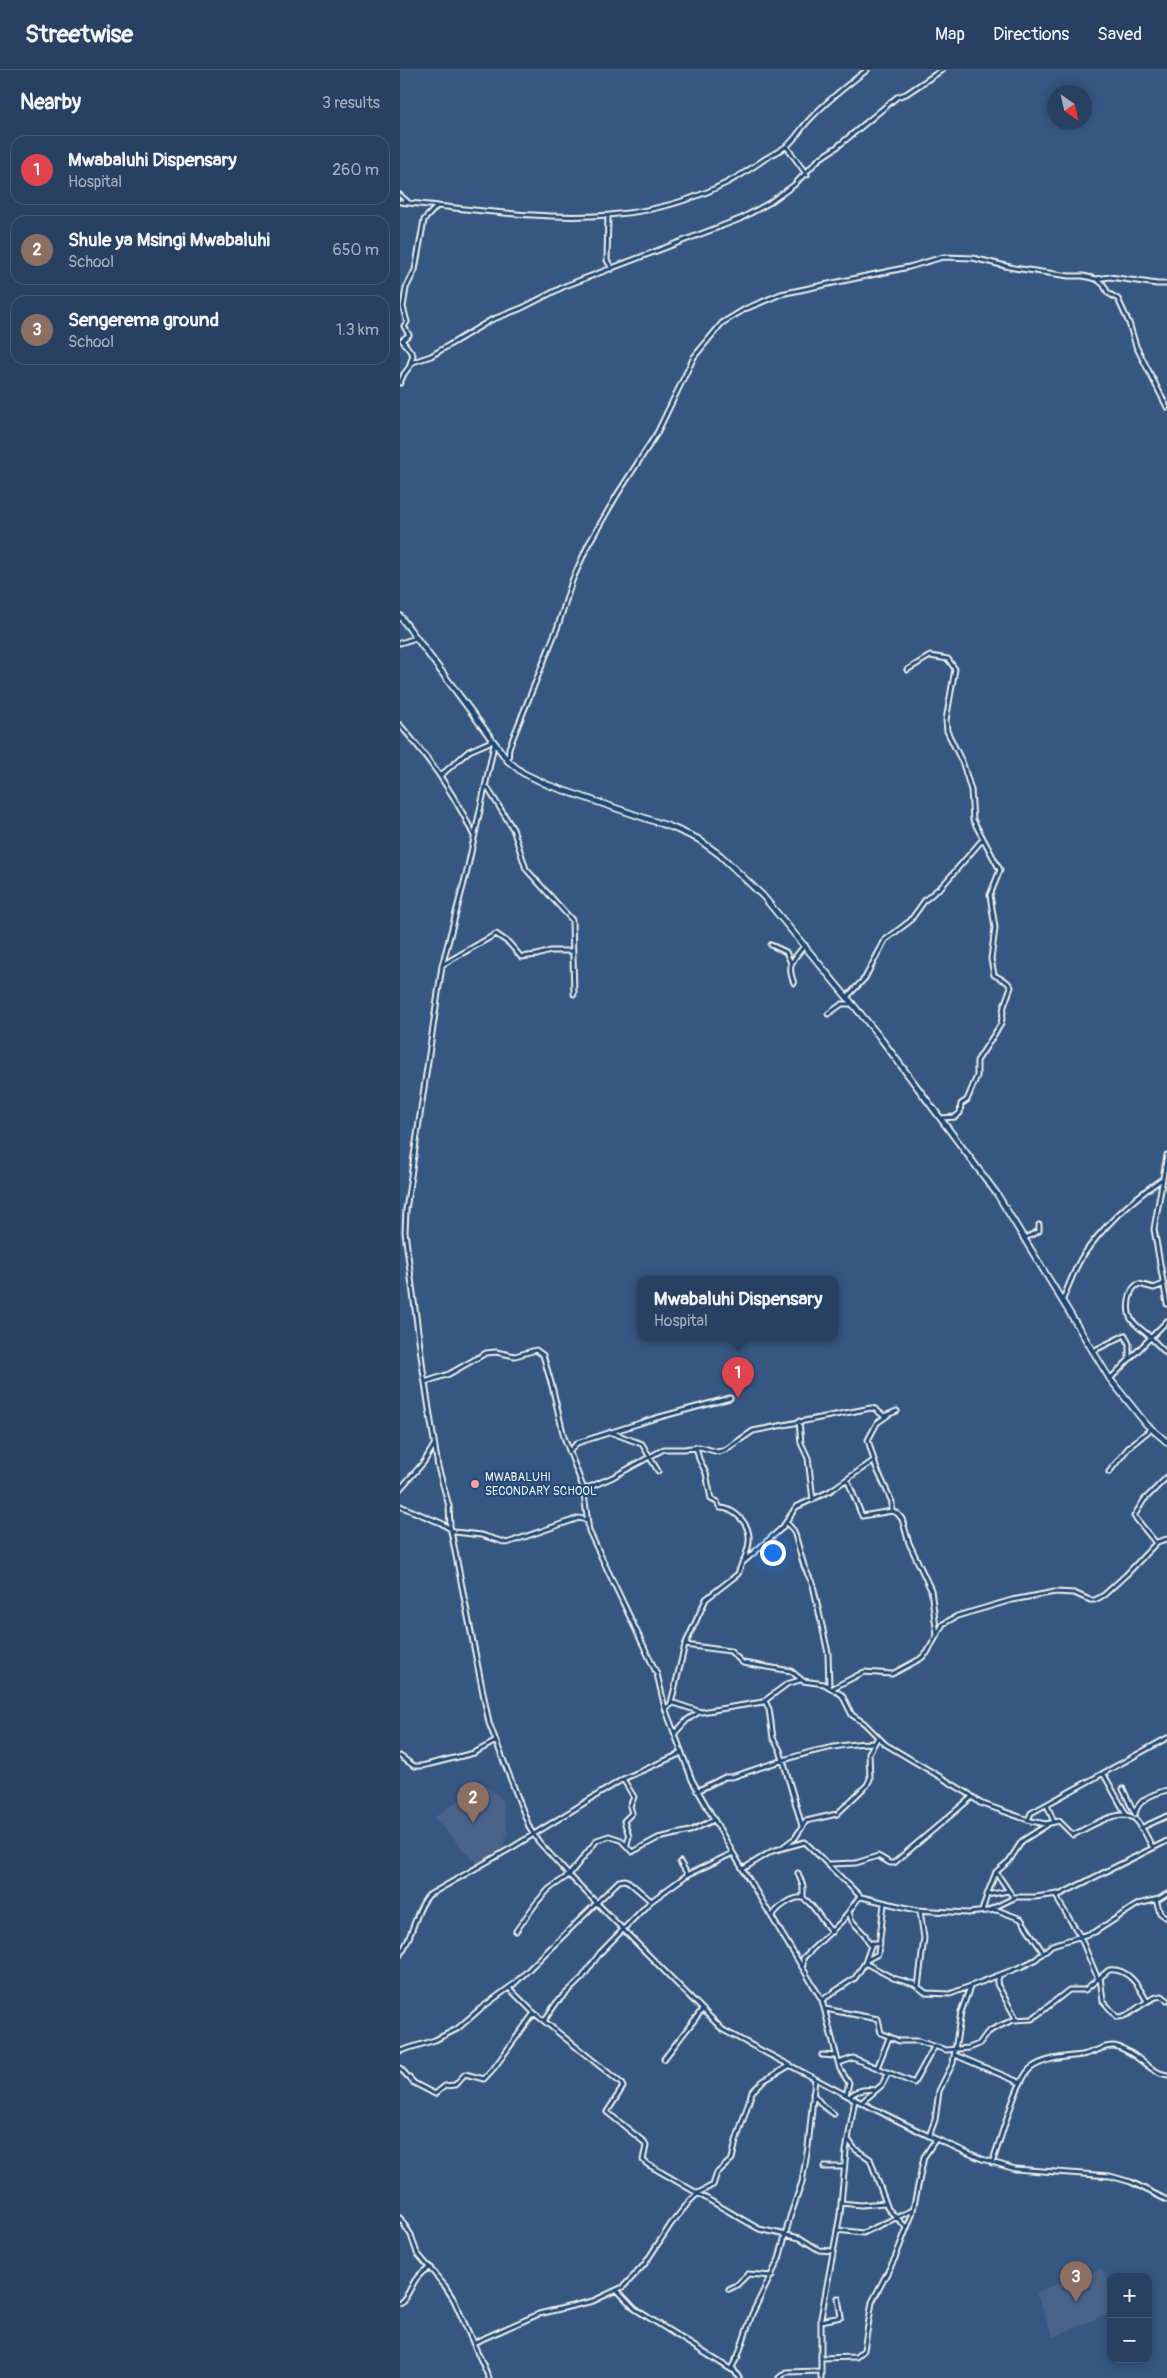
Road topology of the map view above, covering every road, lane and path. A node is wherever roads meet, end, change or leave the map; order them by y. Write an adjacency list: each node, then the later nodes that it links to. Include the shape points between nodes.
1 (867, 70): 3 (street, via 809,119)
2 (942, 70): 4 (street, via 897,97 819,159)
3 (786, 146): 4 (street); 9 (street, via 733,180 695,199)
4 (807, 175): 10 (street, via 746,217)
5 (400, 195): 7 (street)
6 (400, 202): 7 (street)
7 (409, 203): 8 (street)
8 (437, 206): 9 (street, via 542,215); 13 (street, via 424,220 415,270 404,293 403,310 407,322 404,326 409,335 402,340 413,355)
9 (608, 216): 10 (street, via 607,260)
10 (612, 269): 13 (street, via 565,286 491,320)
11 (1096, 279): 12 (street, via 1110,277); 15 (street, via 1118,299 1136,346); 22 (street, via 953,256 781,294 722,323 694,357 657,433 588,545 509,748)
12 (1167, 284)
13 (409, 366): 14 (street)
14 (400, 383)
15 (1167, 407)
16 (400, 616): 17 (street)
17 (418, 638): 18 (street); 21 (street)
18 (400, 643)
19 (907, 670): 26 (street, via 930,656 946,658 954,667 947,732 963,764 972,793 973,820)
20 (400, 725): 23 (street)
21 (493, 743): 22 (street); 23 (street, via 469,751); 24 (street)
22 (508, 762): 28 (street, via 548,785 671,826 698,839 763,896)
23 (440, 776): 25 (street)
24 (487, 787): 25 (street); 29 (street, via 513,829 526,869 572,920)
25 (474, 836): 31 (street)
26 (983, 839): 34 (street, via 943,885 925,900 910,921 885,940 865,978); 37 (street, via 1000,870 990,895 995,928 990,958 994,975 1011,987 1001,1024 977,1061 976,1076 967,1100 961,1104 960,1113 955,1117)
27 (771, 944): 30 (street, via 786,952)
28 (805, 945): 30 (street); 34 (street)
29 (574, 951): 31 (street, via 550,951 520,957 497,934); 33 (street)
30 (791, 964): 32 (street)
31 (442, 966): 51 (street, via 410,1175 405,1232)
32 (794, 983)
33 (574, 994)
34 (848, 996): 35 (street)
35 (854, 1004): 36 (street, via 842,1004); 37 (street)
36 (828, 1014)
37 (940, 1118): 41 (street, via 997,1194)
38 (1167, 1155): 39 (street)
39 (1162, 1179): 42 (street, via 1154,1229); 43 (street, via 1133,1200 1095,1240 1077,1266)
40 (1039, 1225): 41 (street, via 1039,1231)
41 (1025, 1238): 43 (street)
42 (1164, 1284): 44 (street); 46 (street, via 1154,1288 1139,1284 1131,1292 1130,1320)
43 (1063, 1299): 47 (street)
44 (1167, 1304)
45 (1167, 1321): 46 (street)
46 (1152, 1339): 48 (street); 49 (street)
47 (1092, 1351): 49 (street, via 1126,1335); 50 (street)
48 (1167, 1354)
49 (1129, 1359): 50 (street)
50 (1110, 1379): 56 (street)
51 (425, 1382): 59 (street); 61 (street, via 449,1374 486,1353 515,1356 539,1351 552,1386)
52 (730, 1398): 57 (street)
53 (897, 1411): 54 (street)
54 (887, 1415): 55 (street, via 873,1408); 63 (street, via 876,1423 868,1438)
55 (799, 1421): 60 (street, via 750,1432 722,1451); 70 (street)
56 (1151, 1429): 58 (street); 65 (street)
57 (609, 1432): 61 (street, via 576,1442); 62 (street, via 639,1442)
58 (1167, 1442)
59 (434, 1445): 68 (street); 75 (street, via 449,1506)
60 (696, 1447): 62 (street, via 666,1448); 78 (street, via 711,1498 720,1508 735,1512 748,1531)
61 (569, 1453): 69 (street)
62 (649, 1455): 64 (street); 69 (street, via 613,1477)
63 (874, 1462): 67 (street); 72 (street, via 892,1502)
64 (658, 1471)
65 (1109, 1472)
66 (1167, 1476): 77 (street, via 1134,1516)
67 (847, 1479): 70 (street); 72 (street, via 862,1516)
68 (400, 1489)
69 (583, 1490): 73 (street)
70 (813, 1500): 74 (street, via 796,1507)
71 (400, 1506): 75 (street)
72 (892, 1511): 79 (street, via 902,1519 909,1543 931,1590)
73 (587, 1521): 75 (street, via 579,1518 506,1543); 85 (street, via 595,1545 657,1674)
74 (786, 1523): 78 (street); 82 (street, via 794,1531 813,1585 828,1653)
75 (450, 1529): 90 (street, via 483,1697)
76 (1167, 1540): 77 (street)
77 (1156, 1543): 79 (street, via 1127,1574 1095,1600 1065,1592 1012,1600 957,1616 944,1624)
78 (744, 1562): 80 (street, via 737,1575 705,1600)
79 (937, 1635): 82 (street, via 924,1656 895,1673 864,1672)
80 (686, 1645): 81 (street, via 730,1651 743,1663 792,1671); 84 (street)
81 (800, 1680): 82 (street); 83 (street, via 787,1684)
82 (831, 1687): 88 (street, via 842,1695 852,1715)
83 (765, 1701): 86 (street); 94 (street, via 773,1738)
84 (671, 1703): 85 (street); 86 (street)
85 (665, 1708): 87 (street)
86 (700, 1712): 87 (street, via 687,1720)
87 (675, 1734): 92 (street)
88 (878, 1737): 91 (street); 100 (street)
89 (1167, 1738): 95 (street)
90 (496, 1741): 93 (street, via 474,1753 422,1766 414,1766); 111 (street)
91 (874, 1743): 94 (street); 109 (street, via 869,1755 870,1779 867,1785 841,1811 809,1819)
92 (682, 1754): 96 (street); 99 (street)
93 (400, 1756)
94 (782, 1760): 99 (street, via 725,1777); 109 (street)
95 (1103, 1773): 101 (street); 103 (street)
96 (623, 1780): 111 (street); 113 (street, via 634,1797 630,1806 632,1813 624,1821 630,1838)
97 (1123, 1789): 102 (street)
98 (1167, 1790): 102 (street, via 1143,1800)
99 (697, 1791): 105 (street)
100 (972, 1797): 106 (street, via 981,1804); 118 (street, via 894,1862 878,1856 856,1863)
101 (1047, 1805): 106 (street, via 1030,1814); 108 (street)
102 (1135, 1814): 107 (street)
103 (1126, 1815): 107 (street); 108 (street, via 1073,1835 1061,1822)
104 (1167, 1816): 110 (street)
105 (714, 1820): 113 (street, via 690,1831 658,1838 632,1852); 116 (street)
106 (1028, 1820): 108 (street)
107 (1137, 1820): 110 (street)
108 (1052, 1823): 120 (street, via 1022,1841 1009,1861)
109 (802, 1826): 114 (street, via 795,1838)
110 (1142, 1828): 115 (street)
111 (533, 1835): 122 (street); 150 (street, via 429,1895)
112 (1167, 1842): 115 (street)
113 (627, 1844): 122 (street, via 611,1836 597,1840)
114 (783, 1847): 118 (street, via 807,1843); 119 (street, via 772,1850)
115 (1153, 1848): 125 (street)
116 (733, 1853): 119 (street); 123 (street)
117 (680, 1862): 123 (street)
118 (829, 1864): 128 (street)
119 (743, 1869): 136 (street)
120 (996, 1872): 124 (street); 127 (street)
121 (798, 1873): 130 (street)
122 (569, 1875): 133 (street); 144 (street, via 549,1889)
123 (688, 1875): 132 (street)
124 (1008, 1891): 127 (street); 129 (street)
125 (1058, 1894): 129 (street); 146 (street, via 1058,1902)
126 (1167, 1894): 131 (street)
127 (987, 1895): 139 (street)
128 (860, 1896): 134 (street); 140 (street)
129 (1016, 1897): 135 (street)
130 (803, 1898): 138 (street, via 794,1899); 145 (street)
131 (1156, 1900): 142 (street, via 1160,1913); 146 (street, via 1138,1904 1095,1932)
132 (651, 1901): 133 (street, via 624,1880); 143 (street)
133 (596, 1902): 143 (street); 159 (street)
134 (884, 1904): 137 (street); 147 (street)
135 (991, 1909): 139 (street); 149 (street, via 1021,1919)
136 (767, 1910): 138 (street); 141 (street)
137 (920, 1910): 139 (street); 157 (street, via 924,1940)
138 (775, 1911): 141 (street)
139 (982, 1911)
140 (849, 1912): 145 (street); 148 (street)
141 (772, 1918): 151 (street)
142 (1167, 1918)
143 (623, 1930): 164 (street); 167 (street, via 557,2002)
144 (516, 1931)
145 (832, 1932): 152 (street)
146 (1081, 1937): 149 (street, via 1057,1942); 156 (street)
147 (880, 1943): 148 (street); 153 (street, via 878,1954)
148 (870, 1945): 153 (street)
149 (1043, 1952): 155 (street, via 1035,1960)
150 (400, 1955)
151 (797, 1958): 152 (street); 154 (street)
152 (803, 1958): 154 (street)
153 (865, 1963): 157 (street); 160 (street, via 855,1978)
154 (803, 1967): 160 (street)
155 (999, 1976): 158 (street); 166 (street, via 997,1984)
156 (1099, 1978): 162 (street, via 1109,1970 1119,1971 1132,1978); 162 (street, via 1102,2001 1117,2018 1124,2017); 166 (street, via 1085,1990 1069,1990 1032,2019)
157 (918, 1987): 158 (street, via 926,1993 941,1995)
158 (970, 1987): 170 (street)
159 (509, 1988): 165 (street); 171 (street, via 453,2032)
160 (822, 2000): 163 (street)
161 (1167, 2000): 162 (street, via 1159,1996)
162 (1147, 2001)
163 (825, 2008): 168 (street, via 878,2019 880,2031); 174 (street)
164 (702, 2010): 175 (street); 177 (street, via 723,2030)
165 (534, 2013): 167 (street); 178 (street, via 484,2079 465,2074 455,2085 445,2086 435,2094 414,2083)
166 (1016, 2020): 170 (street, via 989,2031 976,2046)
167 (544, 2021): 196 (street, via 621,2083 623,2088 607,2112 644,2142 643,2160)
168 (889, 2038): 169 (street, via 918,2041); 179 (street)
169 (934, 2047): 170 (street); 180 (street, via 914,2082)
170 (953, 2050): 173 (street)
171 (400, 2051)
172 (822, 2055): 174 (street)
173 (955, 2055): 183 (street); 190 (street, via 939,2091)
174 (836, 2056): 176 (street)
175 (664, 2059)
176 (839, 2063): 179 (street, via 853,2058); 186 (street, via 849,2083)
177 (790, 2066): 182 (street); 196 (street, via 763,2081 752,2092 732,2159 717,2172 713,2185)
178 (400, 2068)
179 (877, 2068): 180 (street)
180 (888, 2073): 184 (street)
181 (1167, 2075): 183 (street, via 1146,2065 1130,2051 1114,2046 1036,2065)
182 (815, 2079): 185 (street); 186 (street)
183 (1021, 2083): 193 (street)
184 (877, 2090): 186 (street, via 866,2089); 188 (street)
185 (813, 2094): 189 (street); 205 (street, via 802,2182)
186 (848, 2096): 187 (street)
187 (855, 2099): 188 (street); 191 (street)
188 (862, 2102): 190 (street)
189 (834, 2114)
190 (929, 2136): 192 (street)
191 (848, 2138): 195 (street); 199 (street, via 855,2149 870,2159)
192 (936, 2140): 193 (street); 200 (street, via 924,2157)
193 (992, 2163): 197 (street, via 1015,2169 1110,2176 1131,2182)
194 (824, 2167): 195 (street)
195 (844, 2167): 198 (street)
196 (698, 2193): 205 (street, via 759,2229); 210 (street, via 671,2224 638,2273)
197 (1167, 2200)
198 (842, 2203): 199 (street); 204 (street)
199 (885, 2203): 202 (street)
200 (913, 2210): 202 (street); 203 (street)
201 (400, 2218): 207 (street, via 417,2253)
202 (895, 2218): 203 (street); 204 (street, via 863,2233)
203 (907, 2228): 215 (street, via 872,2302 864,2350 856,2357)
204 (837, 2230): 206 (street)
205 (785, 2234): 206 (street, via 804,2239 819,2250); 208 (street)
206 (833, 2252): 213 (street)
207 (430, 2267): 212 (street, via 415,2278); 214 (street, via 454,2300)
208 (772, 2276): 209 (street, via 748,2274); 216 (street)
209 (729, 2288)
210 (617, 2290): 214 (street, via 594,2301 539,2314); 216 (street, via 636,2309)
211 (838, 2298): 213 (street, via 840,2317)
212 (400, 2303)
213 (821, 2322): 215 (street)
214 (473, 2343): 218 (street)
215 (821, 2358): 217 (street)
216 (732, 2370): 219 (street)
217 (821, 2371): 220 (street, via 786,2372); 221 (street)
218 (489, 2378)
219 (739, 2378)
220 (780, 2378)
221 (821, 2378)

